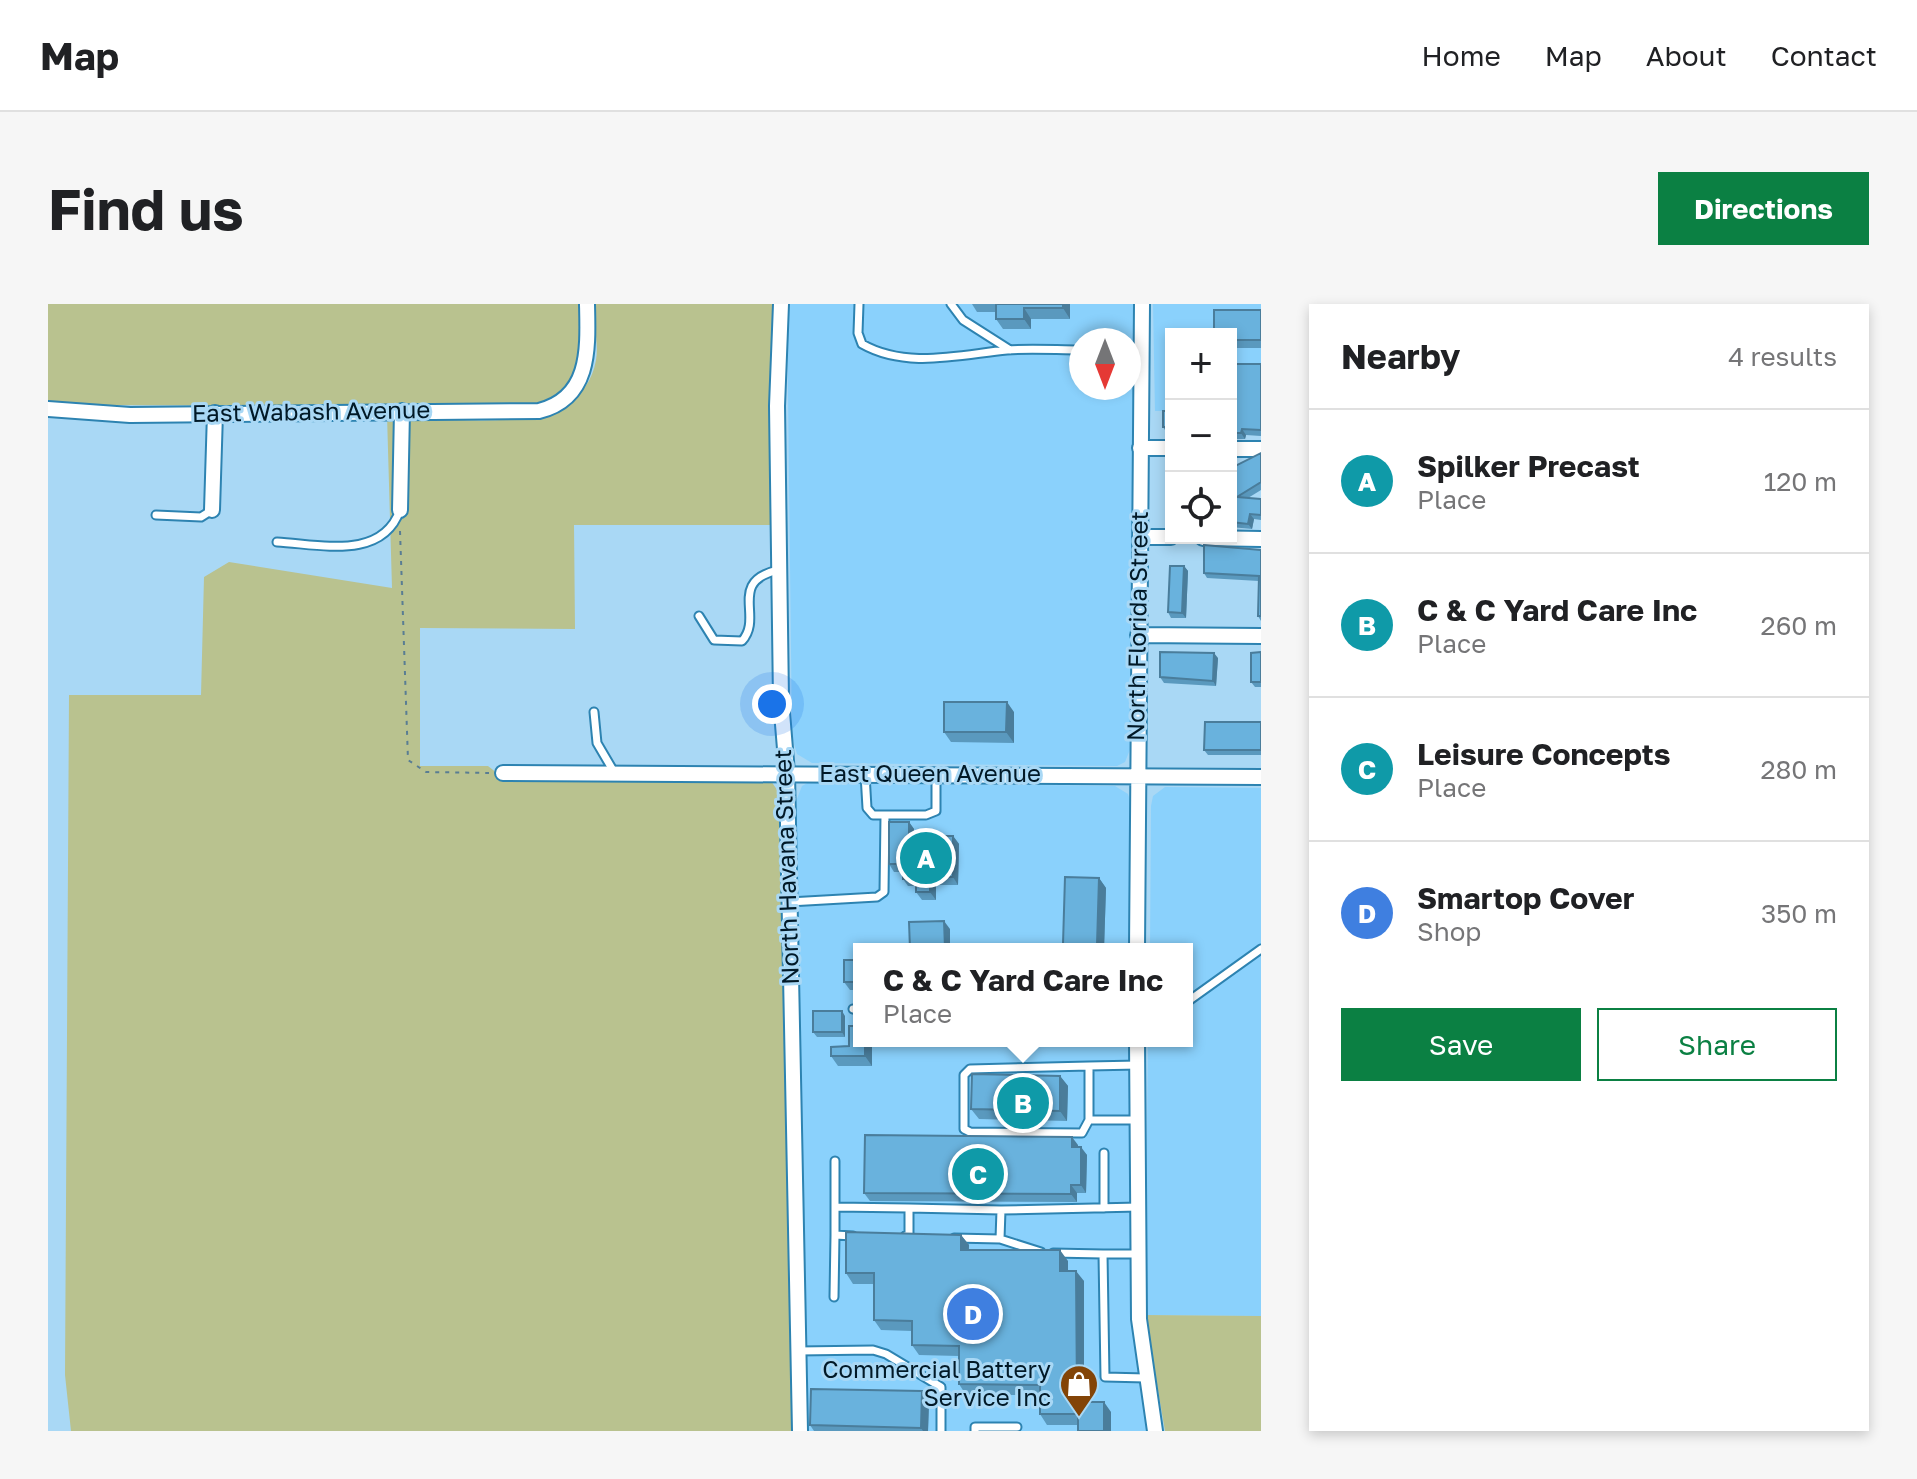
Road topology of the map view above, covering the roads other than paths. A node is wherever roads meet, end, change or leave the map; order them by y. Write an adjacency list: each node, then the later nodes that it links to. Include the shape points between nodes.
1 (587, 304): 11 (street, East Wabash Avenue, via 587,361 569,395 548,409 518,414)
2 (781, 304): 25 (street, North Havana Street)
3 (859, 304): 7 (lane, via 862,344 895,358)
4 (951, 304): 7 (lane, via 963,320)
5 (1142, 304): 6 (street, North Florida Street)
6 (1138, 328)
7 (1010, 350): 8 (lane)
8 (1069, 350)
9 (1138, 400): 13 (street, North Florida Street)
10 (48, 409): 12 (street, East Wabash Avenue, via 130,415)
11 (402, 411): 12 (street, East Wabash Avenue); 18 (street)
12 (215, 413): 17 (street)
13 (1140, 448): 14 (street); 20 (street, North Florida Street)
14 (1165, 448)
15 (1237, 449): 16 (street)
16 (1261, 449)
17 (212, 510): 19 (lane, via 201,517)
18 (400, 510): 24 (lane, via 395,524 371,541 327,547)
19 (156, 515)
20 (1140, 537): 21 (street); 27 (street, North Florida Street)
21 (1165, 537)
22 (1237, 539): 23 (street)
23 (1261, 539)
24 (277, 542)
25 (780, 570): 26 (lane, via 765,573 749,592 750,630 742,641 714,640); 32 (street, North Havana Street)
26 (699, 616)
27 (1138, 635): 28 (street); 35 (street, North Florida Street)
28 (1261, 636)
29 (594, 712): 30 (lane, via 597,743)
30 (614, 772): 31 (street, East Queen Avenue); 32 (street, East Queen Avenue)
31 (503, 773)
32 (787, 773): 33 (street, East Queen Avenue); 38 (street, North Havana Street)
33 (865, 774): 34 (street, East Queen Avenue); 37 (lane, via 867,808 873,815)
34 (936, 774): 35 (street, East Queen Avenue); 37 (lane, via 936,811)
35 (1136, 776): 36 (street, East Queen Avenue); 39 (street, North Florida Street)
36 (1261, 777)
37 (885, 815): 38 (lane, via 884,892 877,897)
38 (789, 902): 64 (street, North Havana Street)
39 (1137, 943)
40 (1261, 949): 41 (lane)
41 (1193, 998)
42 (1137, 1047): 43 (street)
43 (1138, 1065): 44 (lane); 46 (street)
44 (1089, 1066): 45 (lane); 45 (lane, via 970,1069 964,1075 964,1129 1082,1133)
45 (1089, 1120): 46 (lane)
46 (1138, 1120): 50 (street)
47 (1104, 1153): 52 (lane)
48 (835, 1161): 49 (lane)
49 (835, 1207): 51 (lane); 54 (lane)
50 (1139, 1207): 52 (lane); 62 (street)
51 (909, 1208): 53 (lane); 57 (lane)
52 (1104, 1208): 53 (lane)
53 (1001, 1210): 60 (lane)
54 (835, 1235): 55 (lane); 63 (lane)
55 (865, 1236)
56 (894, 1236): 57 (lane)
57 (909, 1237): 58 (lane)
58 (924, 1237)
59 (939, 1237): 60 (lane)
60 (1000, 1239): 61 (lane, via 1038,1252)
61 (1103, 1254): 62 (lane); 65 (lane, via 1105,1377)
62 (1139, 1254): 65 (street)
63 (834, 1297)
64 (798, 1351): 67 (street, North Havana Street); 68 (lane, via 886,1354 941,1387)
65 (1146, 1378): 70 (street)
66 (1017, 1427): 69 (lane)
67 (800, 1431)
68 (941, 1431)
69 (975, 1431)
70 (1155, 1431)

